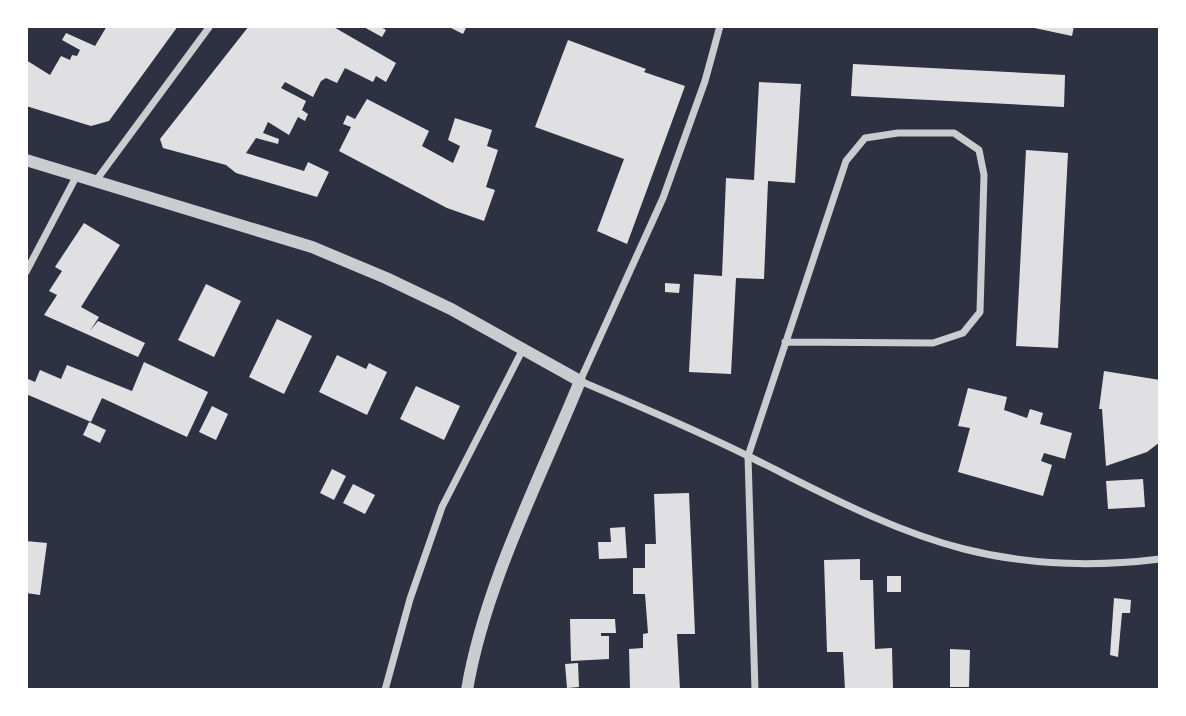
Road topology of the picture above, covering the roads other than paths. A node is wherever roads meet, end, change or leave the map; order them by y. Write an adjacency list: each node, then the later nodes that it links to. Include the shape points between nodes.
1 (210, 26): 5 (street)
2 (720, 26): 9 (street, via 663,198)
3 (26, 160): 4 (street)
4 (76, 177): 5 (street); 6 (street)
5 (95, 182): 8 (street, via 312,247 408,288)
6 (26, 272)
7 (785, 342): 7 (street, via 846,160 865,138 954,133 978,150 984,175 981,312 963,333 933,343); 10 (street)
8 (523, 349): 9 (street); 12 (street, via 442,507)
9 (580, 380): 10 (street); 13 (street, via 496,582)
10 (748, 456): 11 (street, via 887,523 965,549 1045,563); 14 (street)
11 (1160, 559)
12 (385, 690)
13 (467, 690)
14 (755, 690)

